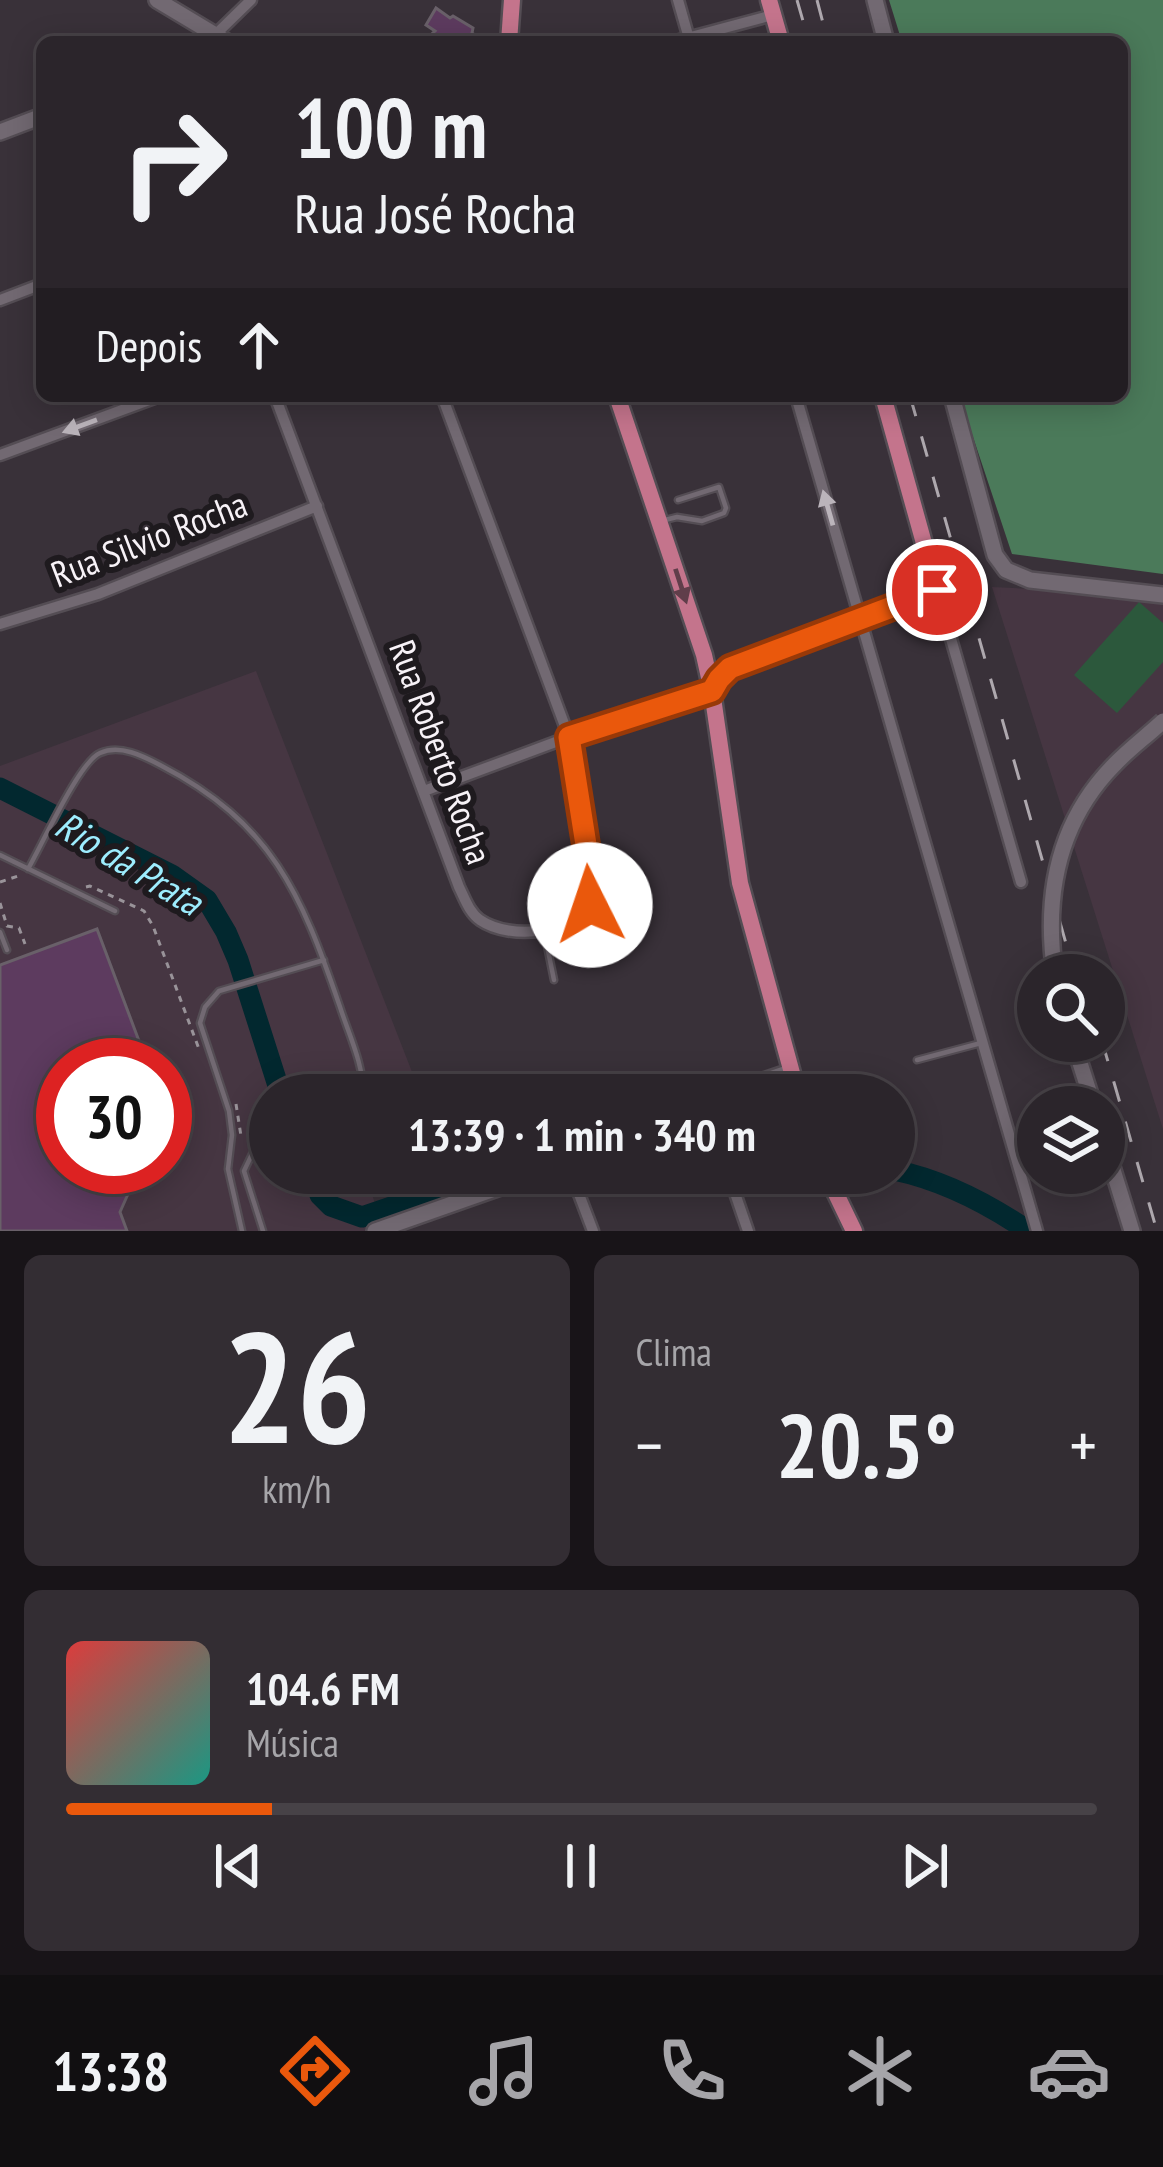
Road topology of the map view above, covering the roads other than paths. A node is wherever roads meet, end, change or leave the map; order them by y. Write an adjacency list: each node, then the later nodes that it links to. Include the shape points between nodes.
1 (157, 0): 7 (street)
2 (251, 0): 8 (street)
3 (512, 0): 9 (main road)
4 (678, 0): 10 (street)
5 (875, 0): 12 (street)
6 (771, 8): 11 (street)
7 (215, 36)
8 (222, 36)
9 (509, 36)
10 (688, 36)
11 (699, 36)
12 (884, 36)
13 (36, 118): 14 (street)
14 (0, 132)
15 (36, 286): 16 (street)
16 (0, 300)
17 (144, 402): 24 (street, one-way to 24)
18 (277, 402): 26 (street, Rua Roberto Rocha)
19 (444, 402): 36 (street)
20 (619, 402): 27 (main road)
21 (798, 402): 30 (street, one-way to 21)
22 (885, 402): 28 (main road)
23 (954, 402): 29 (street, via 994,555 1006,570 1030,580)
24 (0, 455)
25 (678, 500): 27 (lane, via 719,487 726,508 702,520)
26 (317, 506): 31 (street, Rua Silvio Rocha, via 98,594); 37 (street, Rua Roberto Rocha)
27 (659, 521): 32 (main road, one-way to 32)
28 (937, 590): 30 (main road); 40 (street)
29 (1163, 595)
30 (860, 619): 33 (main road); 48 (street)
31 (0, 624)
32 (704, 655): 33 (main road); 34 (main road)
33 (730, 668): 34 (main road)
34 (712, 691): 36 (street); 50 (main road, via 740,883)
35 (1163, 721): 45 (street, bridge, via 1112,767 1067,836 1051,902)
36 (569, 737): 37 (street); 42 (street, via 593,898 584,912)
37 (424, 791): 42 (street, Rua Roberto Rocha, via 471,911 492,926)
38 (0, 854): 39 (lane)
39 (27, 872): 41 (lane); 46 (lane, via 94,755 141,755 247,824 293,888)
40 (1021, 882)
41 (115, 911)
42 (544, 931): 47 (lane)
43 (0, 932): 44 (lane)
44 (7, 950)
45 (1052, 954)
46 (324, 960): 51 (lane); 55 (lane, via 211,998 200,1023 229,1111)
47 (554, 980)
48 (981, 1043): 49 (lane); 67 (street)
49 (917, 1060)
50 (790, 1072): 52 (street)
51 (361, 1074)
52 (784, 1074)
53 (249, 1158): 54 (lane)
54 (245, 1164): 55 (lane); 63 (lane)
55 (228, 1168): 62 (lane)
56 (482, 1194): 61 (street)
57 (579, 1194): 64 (street)
58 (836, 1194): 66 (main road)
59 (1120, 1194): 68 (street)
60 (736, 1196): 65 (street)
61 (384, 1229)
62 (242, 1231)
63 (263, 1231)
64 (593, 1231)
65 (748, 1231)
66 (854, 1231)
67 (1037, 1231)
68 (1132, 1231)

